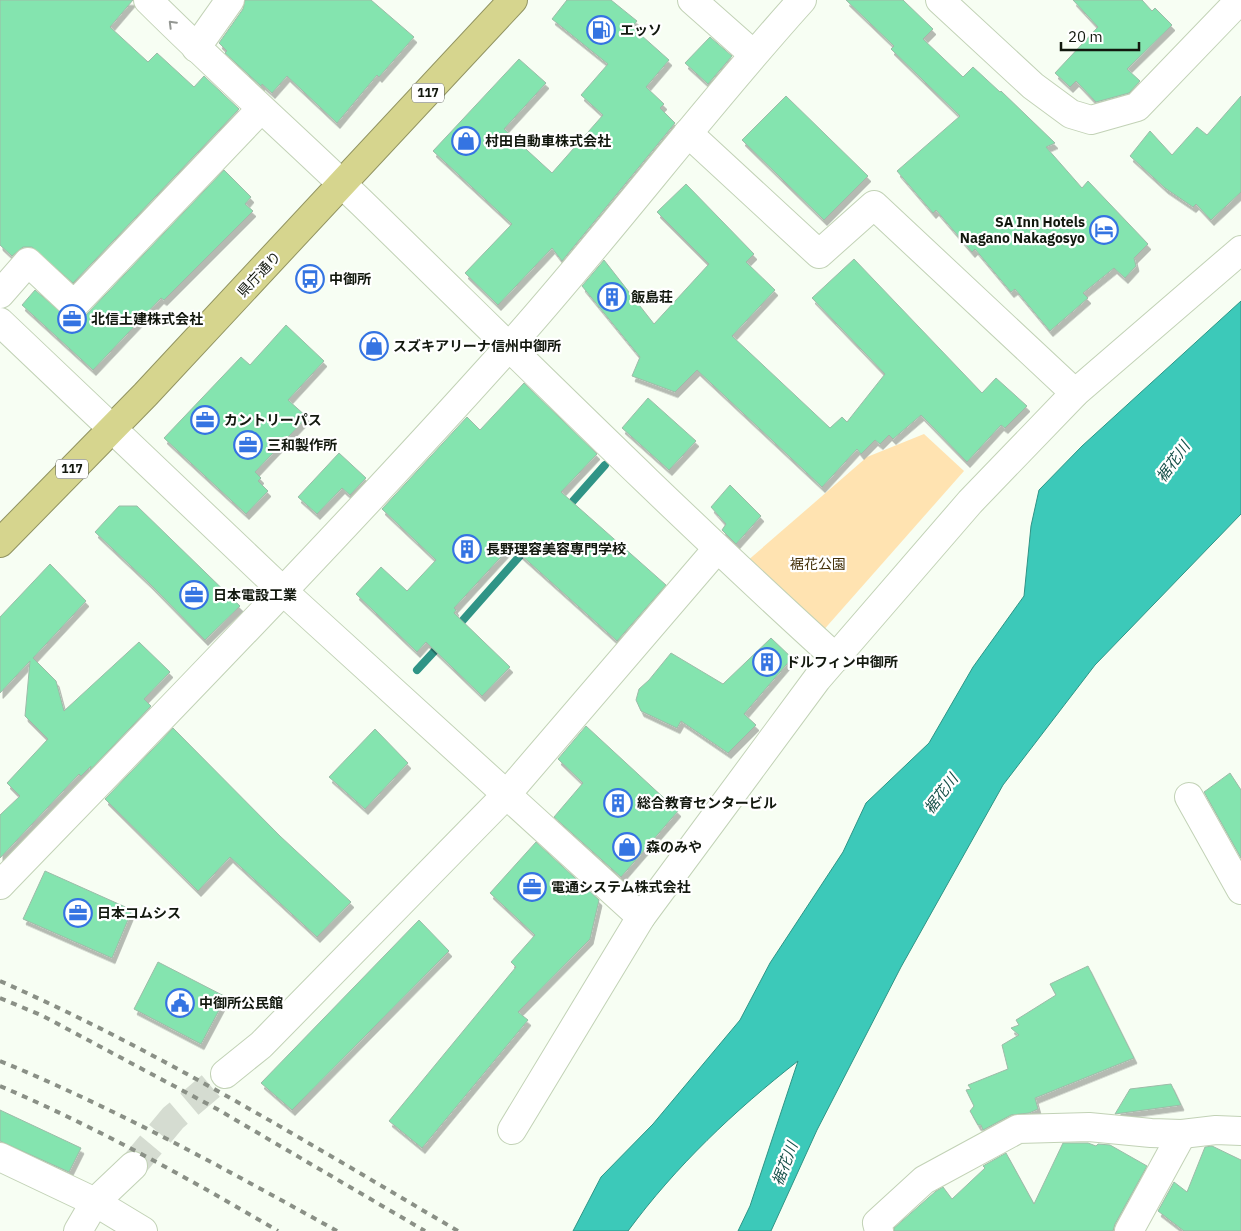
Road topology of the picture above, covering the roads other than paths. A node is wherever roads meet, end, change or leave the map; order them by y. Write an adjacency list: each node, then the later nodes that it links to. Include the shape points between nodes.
1 (148, 0): 8 (street, one-way to 1)
2 (230, 0): 8 (street)
3 (513, 0): 12 (highway, 県庁通り / 117)
4 (692, 0): 9 (street)
5 (802, 0): 9 (street)
6 (940, 0): 7 (street, via 1033,86 1071,114 1091,120 1137,107)
7 (1240, 0)
8 (196, 48): 10 (street)
9 (753, 54): 11 (street)
10 (261, 109): 12 (street); 14 (street, via 74,305 28,262)
11 (688, 133): 16 (street); 17 (street, via 818,254 874,205)
12 (343, 185): 16 (street); 18 (highway, 県庁通り / 117)
13 (1231, 259): 17 (street)
14 (0, 294)
15 (0, 322): 18 (street)
16 (509, 347): 20 (street); 21 (street)
17 (1075, 393): 22 (street, via 970,502)
18 (112, 430): 19 (highway, 県庁通り / 117); 21 (street)
19 (0, 543)
20 (718, 549): 22 (street); 23 (street)
21 (284, 592): 23 (street); 25 (street)
22 (836, 658): 27 (street, via 817,679)
23 (506, 795): 27 (street); 28 (street, via 261,1046)
24 (1189, 797): 26 (street)
25 (0, 885)
26 (1241, 890)
27 (641, 917): 29 (street)
28 (224, 1074)
29 (512, 1130)
30 (1241, 1131): 31 (street)
31 (1182, 1134): 37 (street, via 1089,1127 1018,1130 924,1180 877,1223); 38 (street)
32 (0, 1157): 34 (street)
33 (133, 1166): 34 (street)
34 (94, 1202): 35 (street); 36 (street)
35 (78, 1231)
36 (143, 1231)
37 (879, 1231)
38 (1129, 1231)

